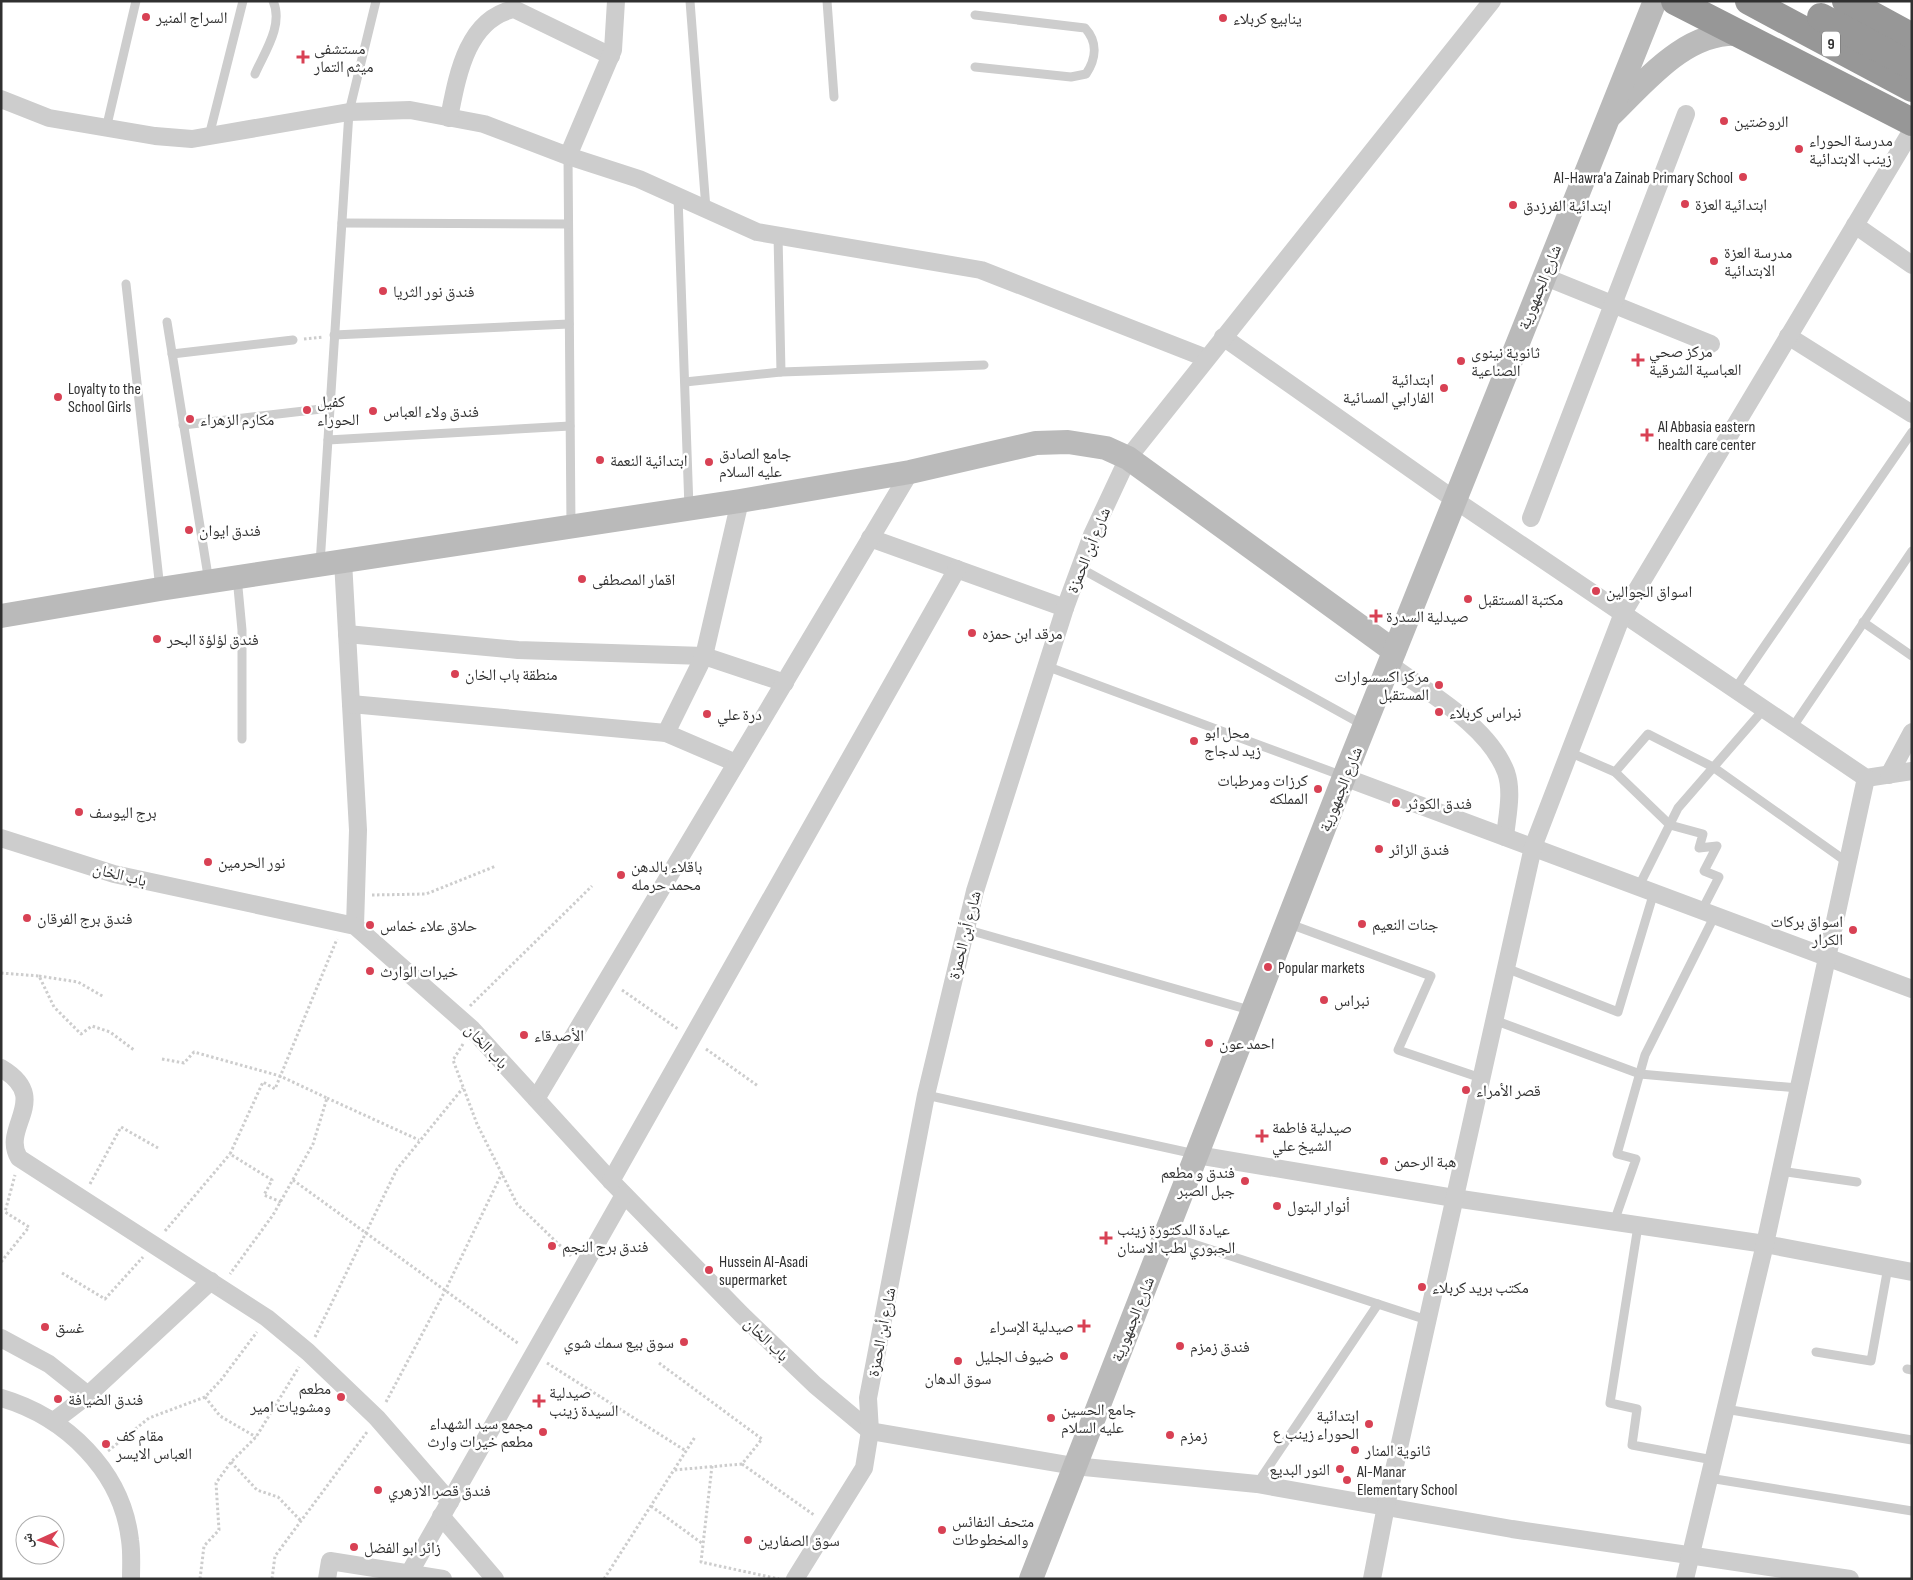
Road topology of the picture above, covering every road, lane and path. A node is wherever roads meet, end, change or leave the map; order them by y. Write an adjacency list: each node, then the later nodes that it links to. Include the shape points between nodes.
1 (136, 1): 29 (lane)
2 (243, 1): 31 (lane)
3 (273, 1): 20 (lane, via 276,26)
4 (376, 1): 24 (lane)
5 (616, 1): 17 (street)
6 (690, 1): 34 (lane)
7 (826, 1): 22 (lane)
8 (1492, 1): 47 (street, شارع أبن الحمزة)
9 (1655, 1): 27 (main road, شارع الجمهورية)
10 (1674, 1): 15 (highway)
11 (1749, 1): 21 (highway, 9)
12 (1791, 1): 18 (highway, 9)
13 (1846, 1): 16 (highway)
14 (975, 15): 19 (lane, via 1085,28 1092,36 1095,50 1086,74 1072,77)
15 (1740, 34): 27 (main road, via 1712,36 1683,50); 28 (highway)
16 (1912, 37)
17 (611, 56): 26 (street, via 514,9 500,12 476,36 464,56); 32 (street)
18 (1912, 66)
19 (975, 67)
20 (255, 74)
21 (1912, 88)
22 (834, 97)
23 (1, 99): 29 (street, via 49,118)
24 (349, 112): 26 (street, via 410,110); 31 (street); 35 (lane)
25 (1686, 114): 42 (street)
26 (449, 118): 32 (street, via 484,124)
27 (1605, 121): 40 (main road, شارع الجمهورية)
28 (1912, 122)
29 (106, 129): 31 (street, via 155,136)
30 (1912, 130): 37 (street)
31 (209, 136)
32 (568, 156): 33 (street, via 639,179); 36 (lane)
33 (678, 197): 34 (street); 54 (lane)
34 (706, 209): 38 (street, via 757,232)
35 (342, 223): 36 (lane); 45 (lane)
36 (568, 224): 44 (lane)
37 (1855, 224): 39 (street); 46 (street)
38 (778, 235): 51 (street, via 981,270); 53 (lane)
39 (1912, 265)
40 (1543, 276): 42 (street); 63 (main road, شارع الجمهورية)
41 (126, 284): 75 (lane)
42 (1613, 304): 49 (street); 66 (street)
43 (166, 322): 50 (lane)
44 (569, 324): 45 (lane); 58 (lane)
45 (334, 335): 48 (path); 55 (lane)
46 (1788, 336): 56 (street); 77 (street)
47 (1223, 337): 51 (street, شارع أبن الحمزة); 63 (street)
48 (293, 340): 50 (lane)
49 (1712, 344)
50 (172, 354): 57 (lane)
51 (1206, 358): 61 (street, شارع أبن الحمزة)
52 (984, 365): 53 (lane)
53 (781, 372): 54 (lane)
54 (685, 382): 65 (lane)
55 (330, 408): 57 (lane); 60 (lane)
56 (1912, 414)
57 (183, 425): 74 (lane)
58 (570, 426): 60 (lane); 67 (lane)
59 (1912, 432): 86 (lane)
60 (328, 440): 70 (lane)
61 (1128, 458): 62 (main road, via 1106,448 1036,443); 71 (street, شارع أبن الحمزة); 83 (main road)
62 (910, 472): 64 (main road); 68 (street)
63 (1455, 500): 77 (street); 83 (main road, شارع الجمهورية)
64 (740, 501): 65 (main road); 81 (street)
65 (689, 508): 67 (main road)
66 (1532, 518)
67 (571, 526): 70 (main road)
68 (870, 538): 72 (street); 85 (street)
69 (1912, 551): 79 (lane)
70 (332, 563): 73 (main road); 80 (street)
71 (1080, 568): 76 (street, شارع أبن الحمزة); 89 (lane)
72 (957, 569): 76 (street); 143 (street)
73 (237, 578): 74 (main road); 93 (lane, via 242,630)
74 (209, 582): 75 (main road)
75 (160, 589): 78 (main road)
76 (1065, 608): 84 (street, شارع أبن الحمزة)
77 (1623, 613): 86 (street); 94 (street)
78 (1, 616)
79 (1863, 622): 82 (lane); 90 (lane)
80 (347, 634): 81 (street, via 518,650); 87 (street)
81 (704, 656): 85 (street); 91 (street)
82 (1912, 656)
83 (1392, 658): 89 (main road, شارع الجمهورية); 103 (street, via 1476,728 1494,750 1506,773)
84 (1046, 666): 100 (lane); 114 (street, شارع أبن الحمزة, via 974,890)
85 (785, 683): 95 (street)
86 (1735, 689): 88 (street)
87 (351, 704): 91 (street); 110 (street, via 358,830)
88 (1764, 708): 90 (street); 96 (lane)
89 (1365, 726): 100 (main road, شارع الجمهورية)
90 (1792, 728): 101 (street)
91 (666, 732): 95 (street)
92 (1912, 732): 99 (street)
93 (242, 739)
94 (1570, 752): 98 (lane); 105 (street)
95 (736, 763): 135 (street)
96 (1714, 767): 98 (lane, via 1648,734); 102 (lane, via 1678,808); 106 (lane)
97 (1912, 771): 99 (street)
98 (1615, 772): 102 (lane)
99 (1889, 775): 101 (street)
100 (1344, 777): 103 (street); 112 (main road, شارع الجمهورية)
101 (1866, 778): 106 (street)
102 (1670, 824): 109 (lane); 111 (lane, via 1703,834 1700,848 1717,846 1704,871 1719,878)
103 (1505, 837): 105 (street)
104 (1, 838): 113 (street, باب الخان, via 114,874)
105 (1533, 847): 109 (street); 116 (street)
106 (1848, 862): 115 (street)
107 (496, 866): 110 (path, via 426,894)
108 (592, 886): 122 (path)
109 (1646, 889): 111 (street); 116 (lane, via 1618,1012)
110 (356, 895): 113 (street)
111 (1709, 913): 115 (street); 128 (lane, via 1645,1055)
112 (1287, 923): 121 (main road, شارع الجمهورية); 130 (lane, via 1431,976 1398,1050)
113 (349, 924): 122 (street, باب الخان); 129 (path)
114 (965, 929): 121 (lane); 133 (street, شارع أبن الحمزة)
115 (1826, 957): 119 (street); 132 (street)
116 (1506, 968): 123 (street)
117 (1, 973): 118 (path)
118 (39, 976): 120 (path, via 78,982); 125 (path, via 54,1007 81,1034 92,1026 110,1032)
119 (1912, 989)
120 (104, 997)
121 (1253, 1011): 138 (main road, شارع الجمهورية)
122 (459, 1017): 124 (street, باب الخان)
123 (1494, 1020): 128 (lane); 130 (street)
124 (472, 1029): 131 (path, via 453,1060); 135 (street, باب الخان)
125 (134, 1050)
126 (162, 1059): 129 (path, via 184,1063 194,1052)
127 (1, 1068): 139 (street, via 17,1077 23,1089 24,1100 12,1140)
128 (1640, 1074): 132 (lane); 149 (lane, via 1617,1154 1636,1159)
129 (280, 1076): 134 (path); 148 (path, via 274,1089 263,1082 230,1154 272,1180 264,1195)
130 (1481, 1078): 147 (street)
131 (463, 1088): 136 (path); 141 (path)
132 (1798, 1088): 140 (street)
133 (926, 1095): 138 (lane); 174 (street, شارع أبن الحمزة, via 868,1398)
134 (327, 1098): 136 (path); 142 (path, via 313,1144)
135 (536, 1100): 143 (street, باب الخان)
136 (419, 1140): 151 (path, via 397,1168)
137 (158, 1148): 146 (path, via 122,1127)
138 (1197, 1155): 147 (street); 152 (main road, شارع الجمهورية)
139 (19, 1158): 146 (street); 154 (path, via 5,1212 29,1227)
140 (1780, 1171): 144 (lane); 153 (street)
141 (502, 1173): 155 (path, via 517,1204); 159 (path)
142 (293, 1180): 148 (path); 151 (path)
143 (611, 1182): 145 (street, باب الخان)
144 (1858, 1182)
145 (624, 1195): 155 (street); 174 (street, باب الخان, via 815,1385)
146 (82, 1197): 158 (street)
147 (1454, 1198): 149 (street); 162 (street)
148 (281, 1202): 158 (path)
149 (1614, 1222): 150 (street)
150 (1638, 1226): 153 (street); 179 (lane, via 1610,1403 1637,1409 1632,1445)
151 (366, 1233): 159 (path); 164 (path)
152 (1165, 1235): 160 (lane); 184 (main road, شارع الجمهورية)
153 (1765, 1244): 156 (street); 171 (street)
154 (1, 1262)
155 (583, 1267): 166 (street)
156 (1888, 1267): 157 (street); 165 (lane, via 1871,1360)
157 (1912, 1272)
158 (216, 1284): 161 (street); 168 (street)
159 (445, 1291): 166 (path); 172 (path)
160 (1378, 1304): 162 (lane); 187 (lane)
161 (267, 1318): 164 (street); 169 (path, via 221,1380)
162 (1428, 1320): 189 (street)
163 (1, 1338): 168 (street, via 49,1364)
164 (308, 1352): 172 (street); 175 (path)
165 (1816, 1352)
166 (533, 1355): 178 (path); 190 (street)
167 (659, 1363): 182 (path, via 762,1439)
168 (88, 1394): 173 (street)
169 (205, 1396): 175 (path, via 220,1416); 180 (path, via 149,1418)
170 (1, 1398): 173 (street, via 19,1403)
171 (1726, 1409): 177 (lane); 179 (street)
172 (377, 1418): 190 (street); 192 (path)
173 (54, 1422): 180 (street, via 75,1438)
174 (870, 1431): 184 (street); 193 (street, شارع أبن الحمزة, via 864,1468)
175 (256, 1436): 181 (path)
176 (695, 1437): 178 (path)
177 (1912, 1440)
178 (686, 1452): 185 (path)
179 (1713, 1460): 186 (street)
180 (96, 1461): 198 (street, via 124,1515 130,1541)
181 (231, 1462): 192 (path, via 257,1490 278,1498); 199 (path, via 216,1483 219,1530 204,1546)
182 (742, 1464): 183 (path); 193 (path)
183 (712, 1466): 185 (path); 194 (path)
184 (1074, 1466): 187 (street); 207 (main road, شارع الجمهورية)
185 (674, 1470): 188 (path)
186 (1709, 1478): 191 (lane); 195 (street)
187 (1257, 1484): 189 (street)
188 (651, 1506): 194 (path); 204 (path)
189 (1386, 1506): 195 (street); 208 (street)
190 (446, 1509): 197 (street); 203 (street)
191 (1912, 1511)
192 (301, 1521): 200 (path, via 276,1556)
193 (829, 1526): 206 (street, شارع أبن الحمزة)
194 (703, 1544): 205 (path, via 701,1562)
195 (1690, 1556): 196 (street); 209 (street)
196 (1780, 1574): 210 (street)
197 (408, 1576): 201 (street, via 330,1561); 202 (street)
198 (131, 1579)
199 (200, 1579)
200 (272, 1579)
201 (327, 1579)
202 (444, 1579)
203 (495, 1579)
204 (604, 1579)
205 (779, 1579)
206 (795, 1579)
207 (1031, 1579)
208 (1372, 1579)
209 (1685, 1579)
210 (1850, 1579)

